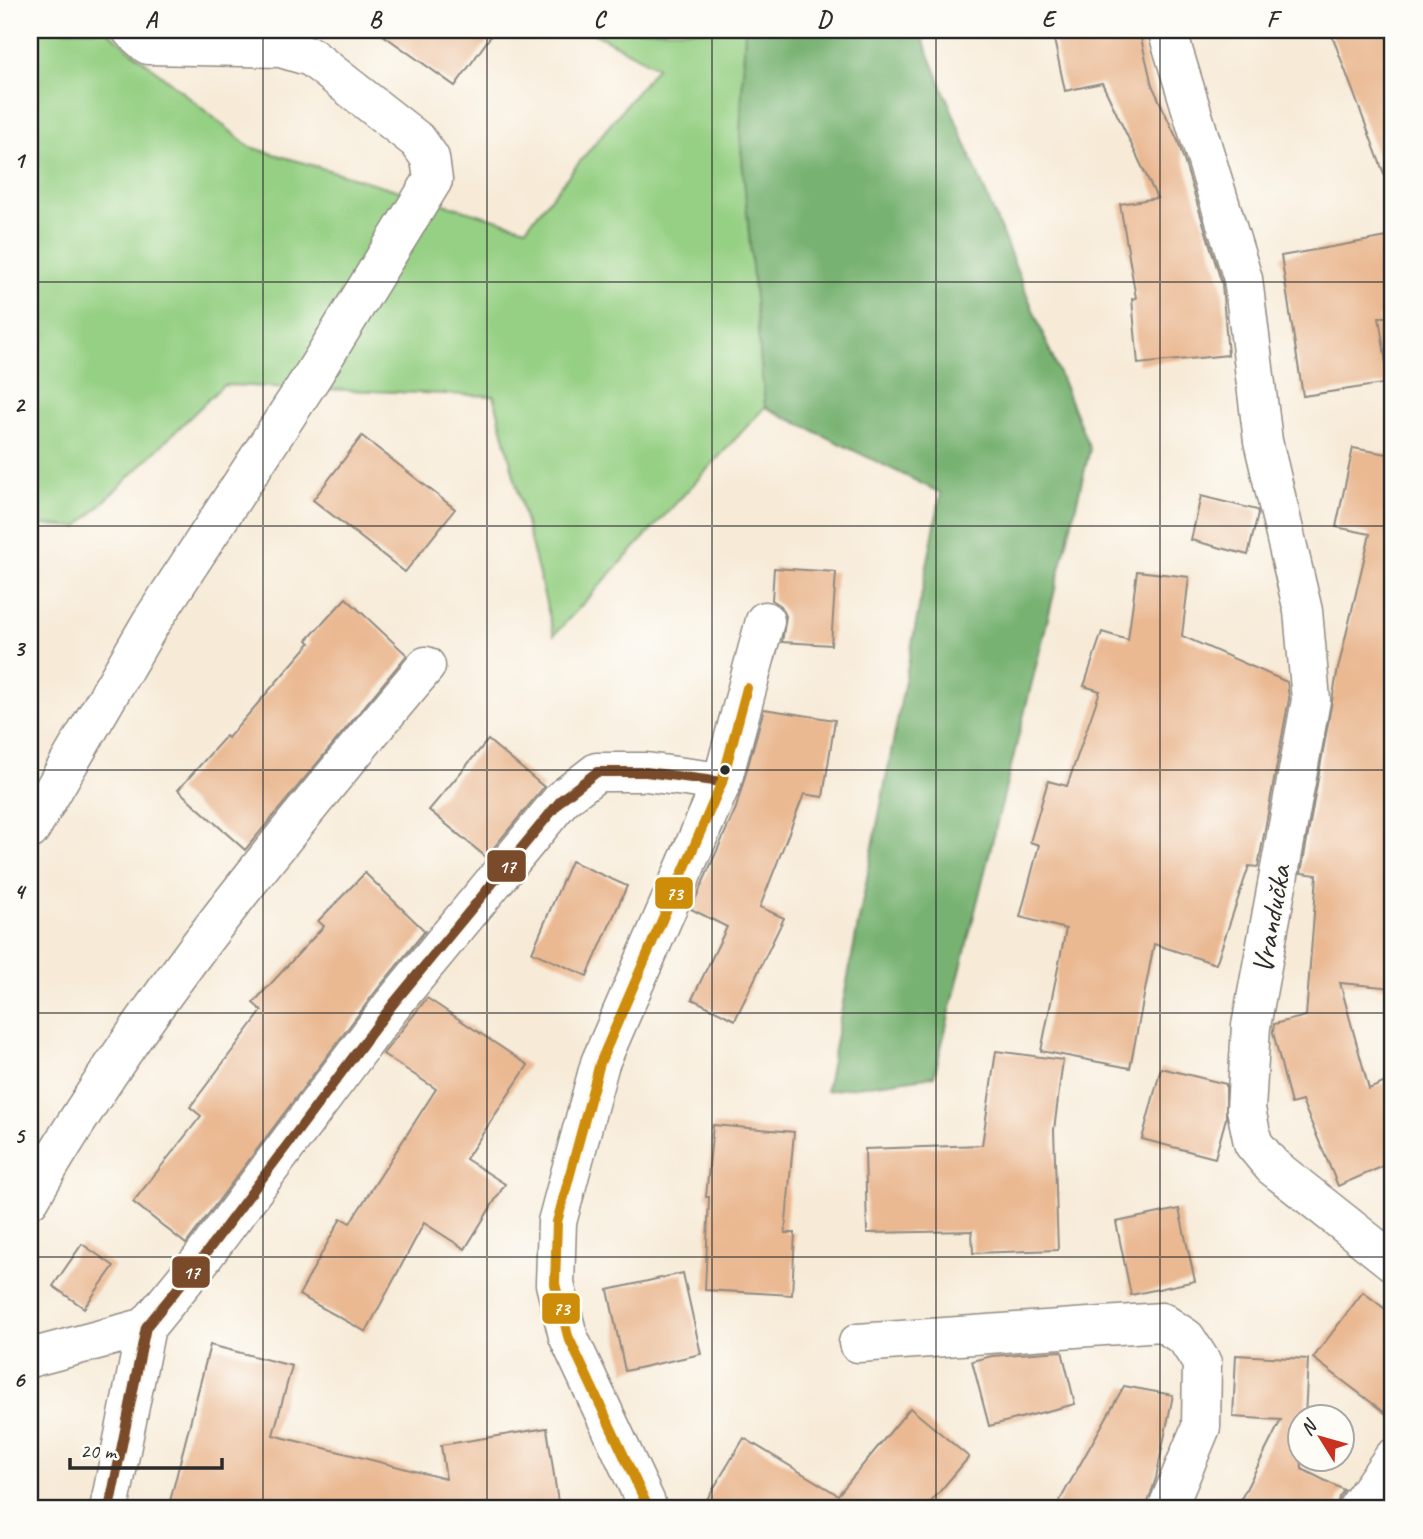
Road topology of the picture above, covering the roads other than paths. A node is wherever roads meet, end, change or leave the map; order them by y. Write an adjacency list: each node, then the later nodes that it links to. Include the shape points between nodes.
1 (131, 30): 6 (street, via 148,45 281,48 311,57 418,141 430,158 433,180 313,375 150,624)
2 (1167, 30): 8 (street, Vrandučka, via 1243,279 1263,441 1303,611 1311,700 1251,1026 1246,1109 1253,1143 1272,1166)
3 (765, 621): 5 (street)
4 (426, 666): 7 (street, via 297,818 186,960 65,1138)
5 (722, 782): 9 (street, via 646,772 597,772 562,799 393,1004); 14 (street, via 600,1063 557,1223 555,1284 568,1336)
6 (30, 830)
7 (30, 1199)
8 (1393, 1262)
9 (146, 1327): 11 (street); 13 (street)
10 (858, 1343): 15 (street, via 1162,1322 1186,1338 1202,1363 1201,1427)
11 (30, 1358)
12 (1393, 1458): 16 (street)
13 (109, 1509)
14 (646, 1509)
15 (1167, 1509)
16 (1357, 1509)

